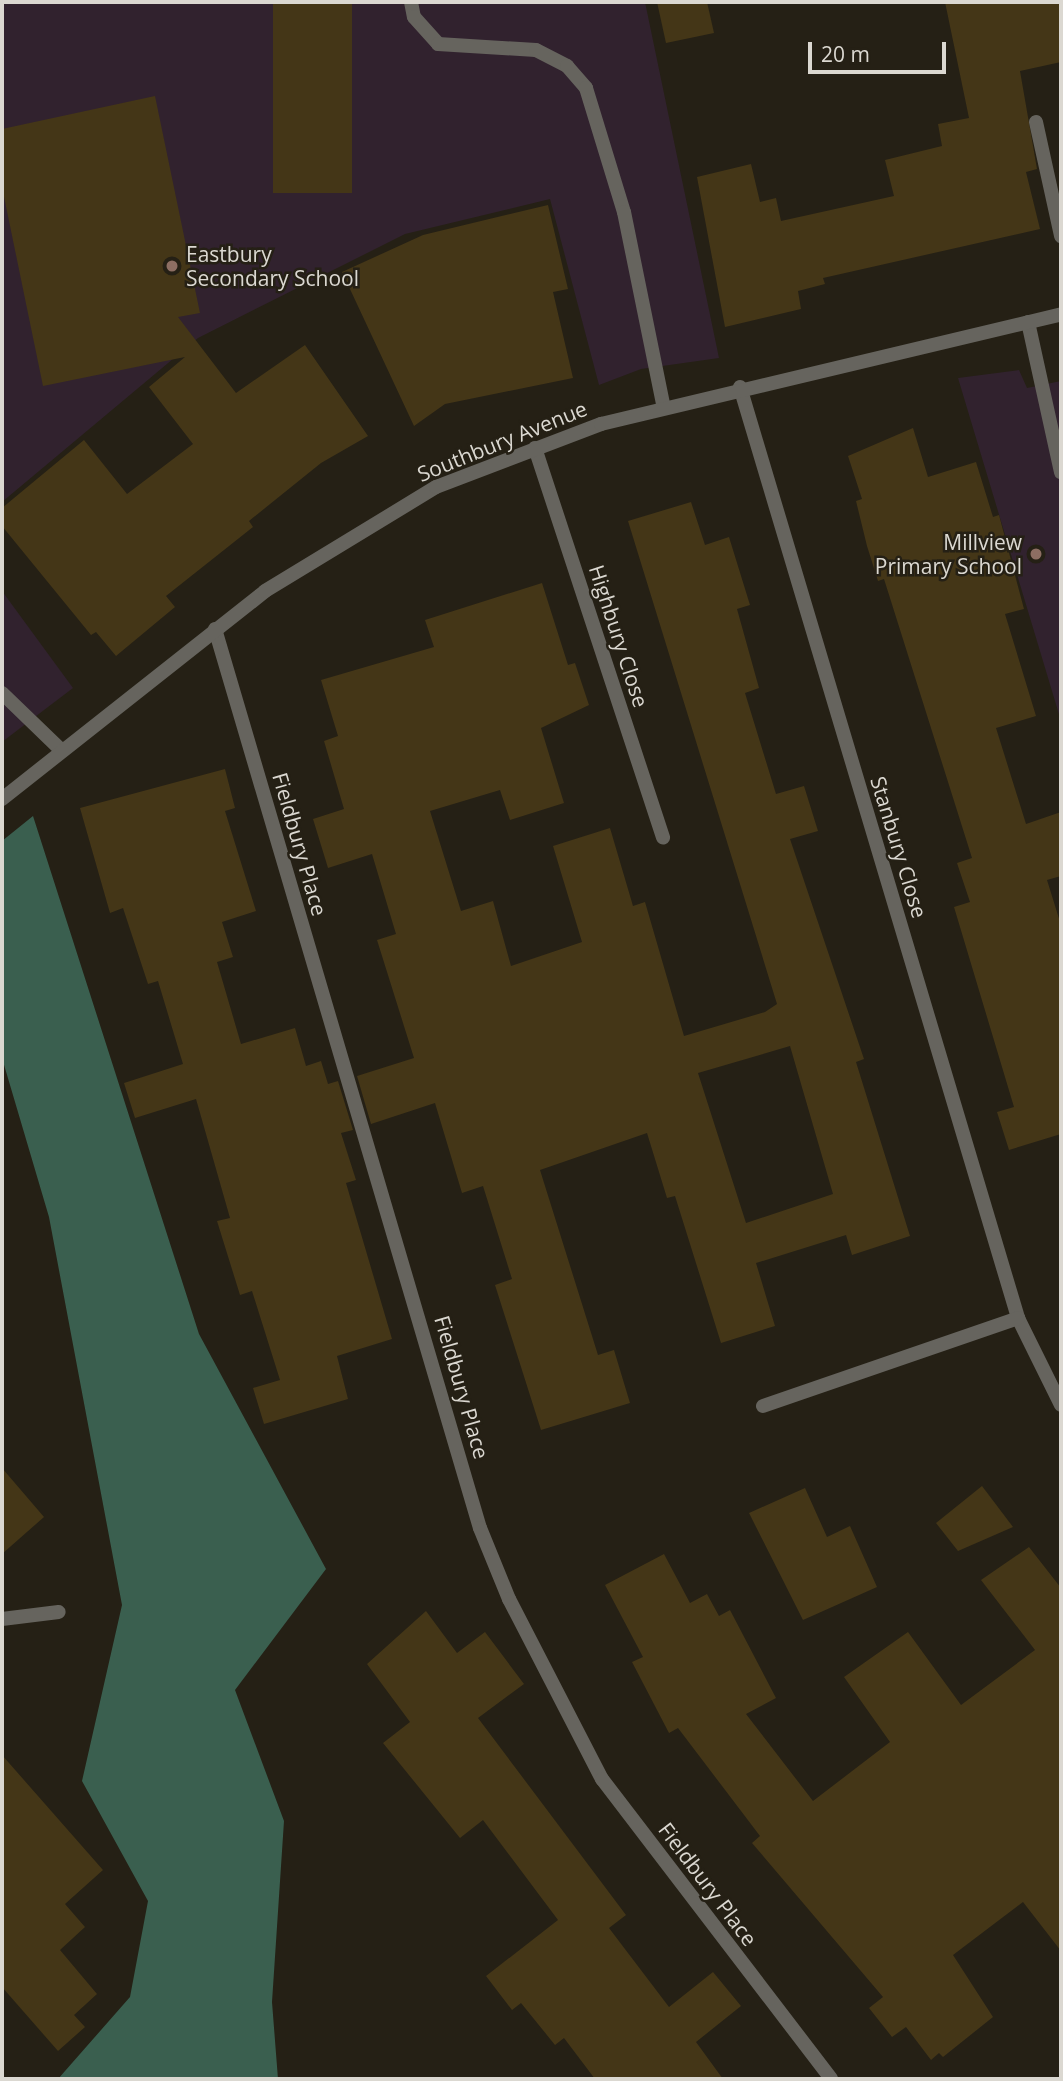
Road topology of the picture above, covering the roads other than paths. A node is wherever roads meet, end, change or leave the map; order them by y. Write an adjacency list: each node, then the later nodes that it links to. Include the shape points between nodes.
1 (411, 2): 7 (street, via 414,17 438,44 536,50 567,66 586,88 624,212)
2 (1036, 122): 3 (street)
3 (1061, 236)
4 (1061, 314): 5 (street, Southbury Avenue)
5 (1028, 322): 6 (street, Southbury Avenue); 9 (street)
6 (740, 387): 7 (street, Southbury Avenue); 15 (street, Stanbury Close)
7 (664, 408): 8 (street, Southbury Avenue)
8 (535, 448): 10 (street, Southbury Avenue, via 436,487 338,544); 14 (street, Highbury Close)
9 (1061, 472)
10 (215, 629): 12 (street, Southbury Avenue); 20 (street, Fieldbury Place, via 480,1528 509,1598 602,1779)
11 (2, 693): 12 (street)
12 (62, 751): 13 (street, Southbury Avenue)
13 (2, 799)
14 (663, 838)
15 (1018, 1318): 16 (street, Stanbury Close); 17 (street)
16 (1061, 1405)
17 (763, 1406)
18 (59, 1612): 19 (street)
19 (2, 1619)
20 (831, 2079)

